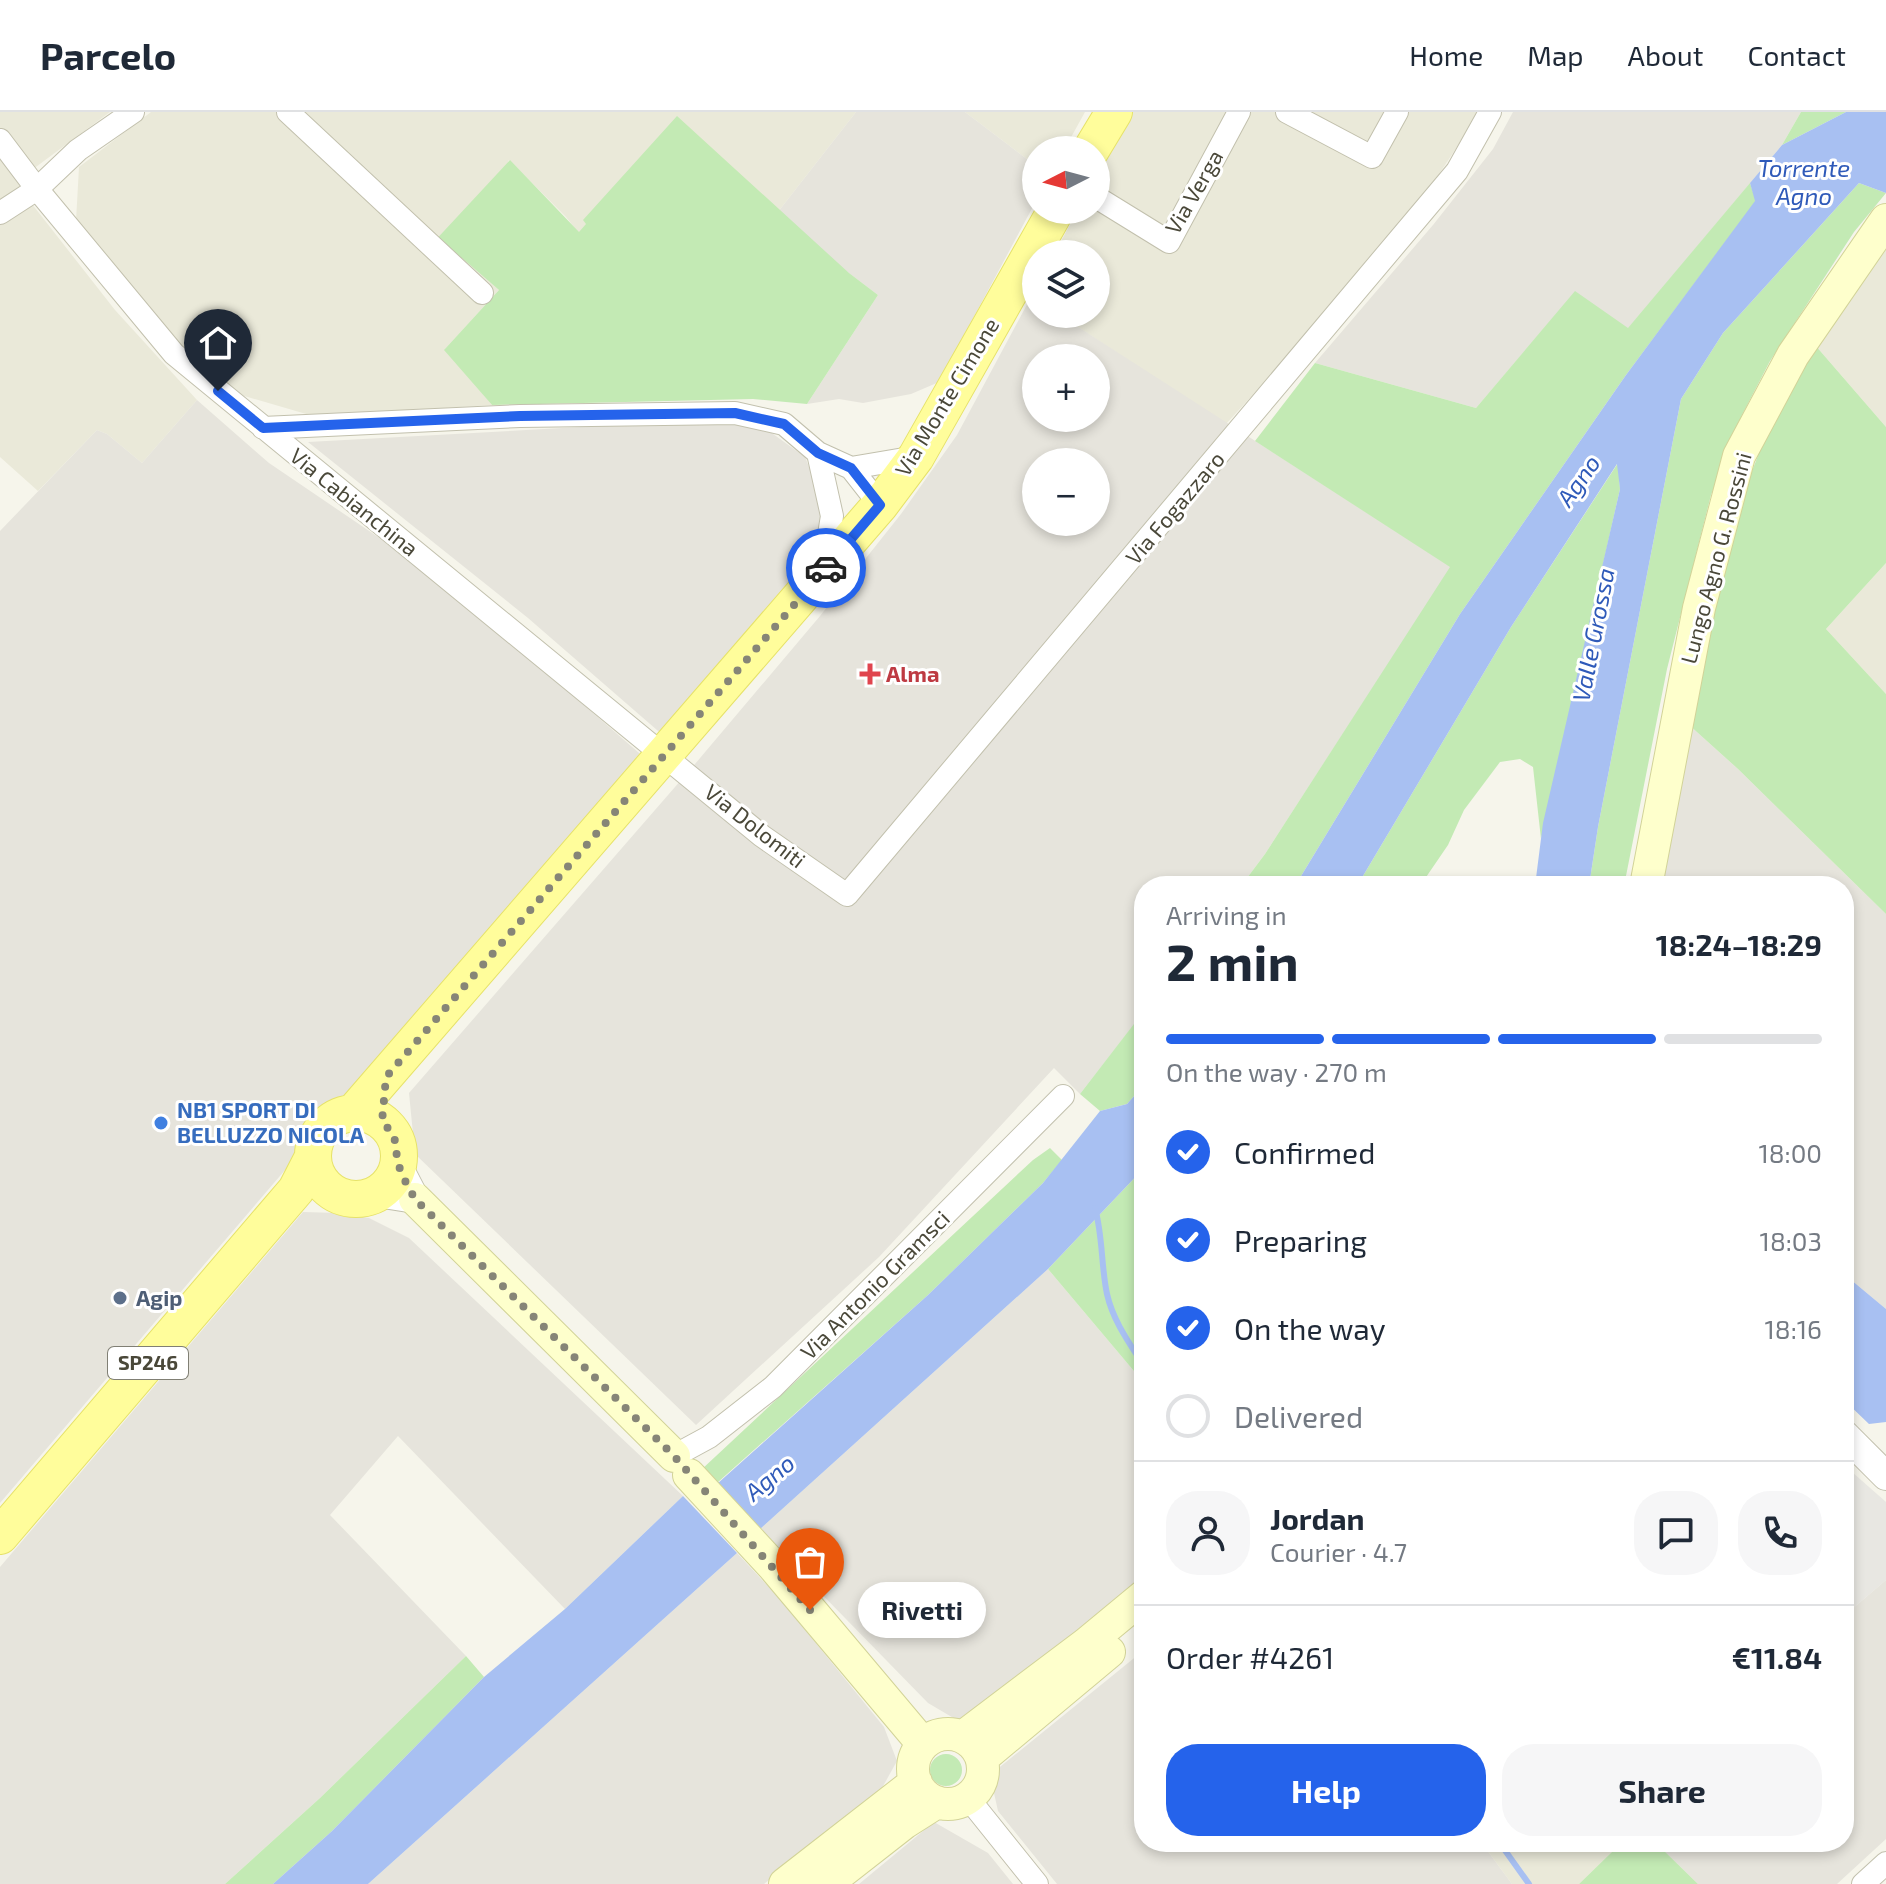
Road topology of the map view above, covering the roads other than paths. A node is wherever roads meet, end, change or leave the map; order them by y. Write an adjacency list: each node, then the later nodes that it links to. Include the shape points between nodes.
1 (133, 112): 10 (street, via 78,150)
2 (288, 112): 15 (street)
3 (1114, 112): 8 (main road)
4 (1239, 112): 11 (street, Via Verga, via 1169,242)
5 (1287, 112): 6 (street, via 1372,157)
6 (1397, 112)
7 (1490, 112): 25 (street, Via Fogazzaro, via 1457,171)
8 (1099, 136)
9 (0, 140): 10 (street, Via Cabianchina)
10 (37, 189): 12 (street); 16 (street, Via Cabianchina, via 174,354)
11 (1110, 206)
12 (0, 213)
13 (1886, 220): 24 (main road, Lungo Agno G. Rossini, via 1793,355 1739,456 1699,608)
14 (1048, 224): 18 (main road, Via Monte Cimone)
15 (482, 293)
16 (263, 428): 17 (street, via 735,413 784,424); 23 (street, Via Cabianchina)
17 (818, 453): 19 (street); 20 (street)
18 (916, 457): 19 (street); 21 (main road, Via Monte Cimone)
19 (851, 468): 21 (street)
20 (829, 502): 21 (street); 22 (street, via 829,542)
21 (874, 511): 22 (main road, Via Monte Cimone)
22 (820, 576): 23 (main road, Via Monte Cimone)
23 (665, 754): 25 (street, Via Dolomiti, via 762,836); 27 (main road, Via Monte Cimone, via 386,1077)
24 (1648, 876)
25 (847, 895)
26 (1063, 1096): 34 (street, Via Antonio Gramsci, via 773,1387)
27 (368, 1117): 28 (main road, via 343,1114 324,1126); 29 (main road, via 391,1130 397,1141)
28 (313, 1157): 30 (main road); 31 (main road, via 318,1177)
29 (388, 1180): 31 (main road, via 355,1199); 32 (street)
30 (296, 1190): 31 (main road); 36 (main road, SP246)
31 (333, 1192)
32 (415, 1199): 34 (main road)
33 (1854, 1444): 35 (street)
34 (681, 1465): 39 (main road)
35 (1886, 1475)
36 (5, 1518)
37 (1134, 1604): 40 (main road)
38 (1134, 1630): 40 (main road)
39 (923, 1744): 40 (main road, via 952,1733); 41 (main road, via 914,1764)
40 (972, 1747): 41 (main road, via 983,1770 981,1781)
41 (941, 1794): 43 (main road); 44 (main road); 45 (street)
42 (1886, 1863): 46 (street)
43 (785, 1884)
44 (826, 1884)
45 (1037, 1884)
46 (1863, 1884)

